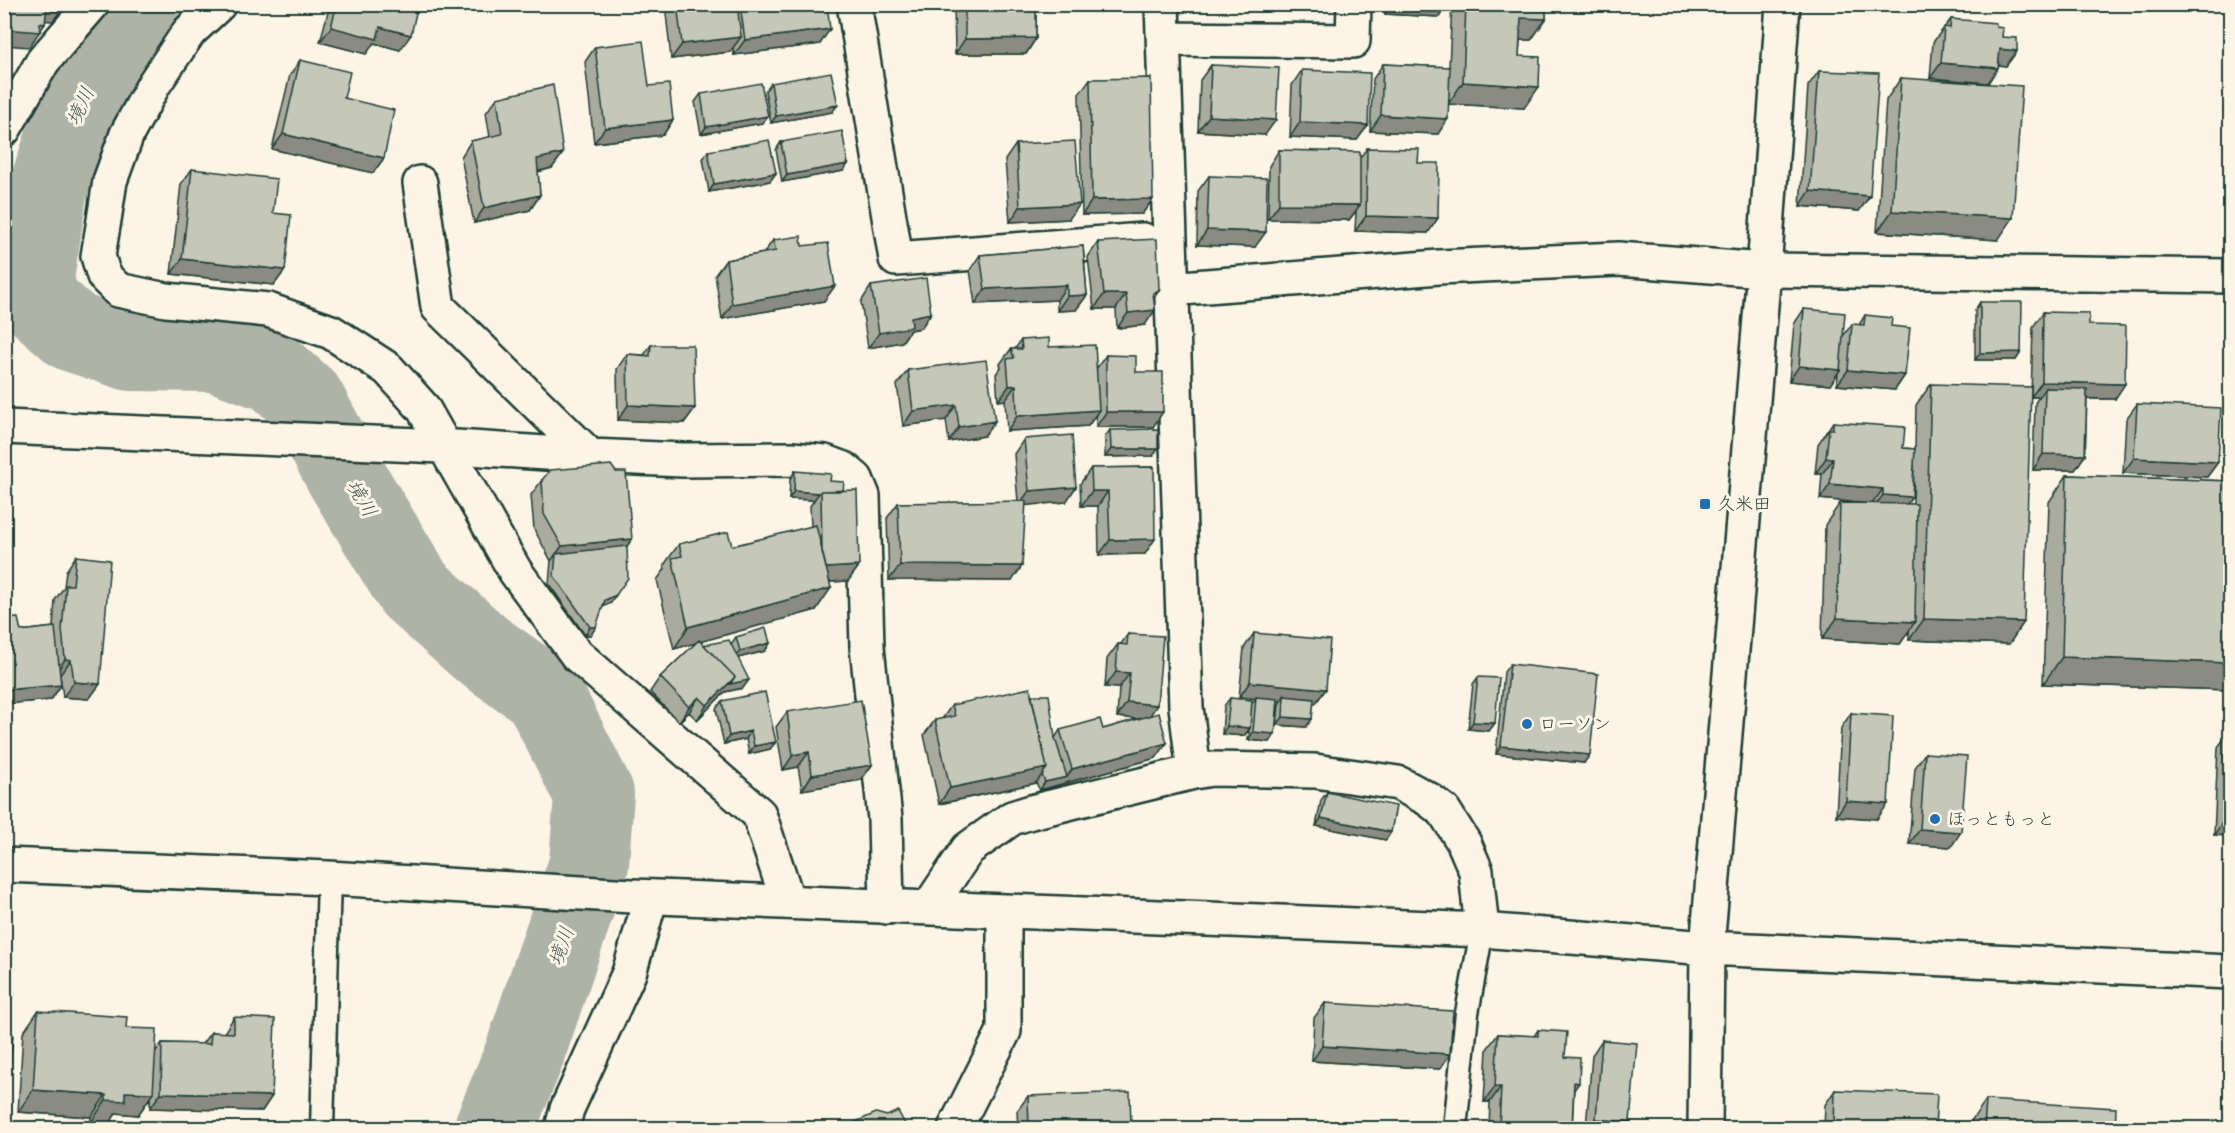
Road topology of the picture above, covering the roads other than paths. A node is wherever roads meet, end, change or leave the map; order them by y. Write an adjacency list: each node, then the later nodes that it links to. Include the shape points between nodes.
1 (92, 4): 8 (street, via 43,60)
2 (219, 4): 15 (street, via 189,32 127,134 110,181 98,256 104,276 118,290 166,300 268,310 331,332 388,369 423,408)
3 (854, 4): 10 (street, via 896,259)
4 (1162, 4): 7 (street)
5 (1354, 4): 7 (street, via 1353,41)
6 (1783, 4): 11 (street)
7 (1164, 39): 10 (street)
8 (4, 129)
9 (420, 183): 16 (street, via 438,307)
10 (1169, 238): 13 (street)
11 (1764, 270): 12 (street); 13 (street, via 1618,258 1439,267); 26 (street)
12 (2230, 276)
13 (1170, 289): 17 (street, via 1186,707)
14 (4, 427): 15 (street)
15 (443, 446): 16 (street); 21 (street, via 515,571 577,655 759,814)
16 (590, 456): 22 (street, via 792,459 825,462 856,479 863,496 867,647 885,819)
17 (1194, 772): 23 (street, via 1012,818 968,849); 25 (street, via 1315,771 1398,783 1428,799 1444,811 1476,871)
18 (4, 865): 19 (street)
19 (329, 878): 20 (street); 28 (lane)
20 (641, 896): 21 (street); 29 (street, via 629,973)
21 (788, 902): 22 (street)
22 (887, 907): 23 (street)
23 (929, 907): 24 (street)
24 (1004, 912): 25 (street); 30 (street, via 1004,1031)
25 (1482, 930): 26 (street); 31 (lane, via 1467,1013)
26 (1707, 948): 27 (street); 32 (street)
27 (2230, 972)
28 (322, 1128)
29 (562, 1128)
30 (955, 1128)
31 (1455, 1128)
32 (1705, 1128)

